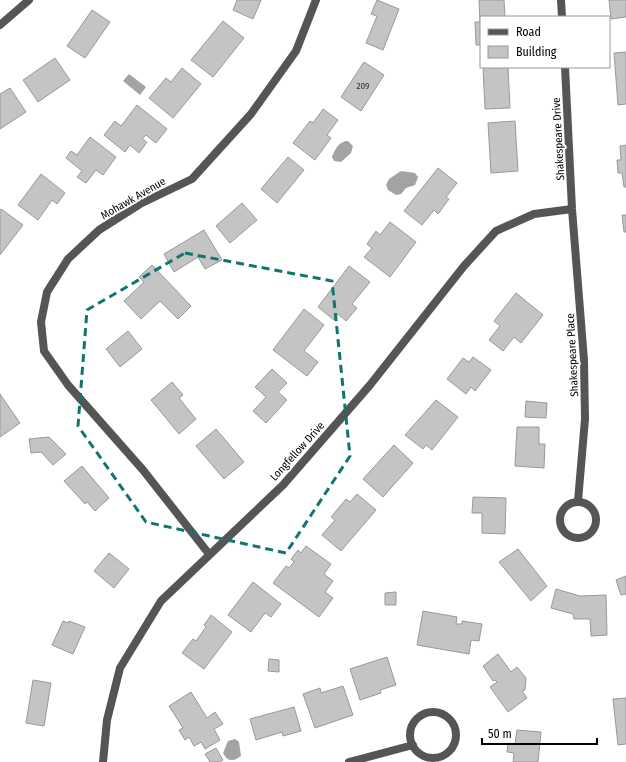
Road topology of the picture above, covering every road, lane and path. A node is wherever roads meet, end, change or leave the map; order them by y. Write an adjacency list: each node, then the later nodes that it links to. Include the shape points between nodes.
1 (29, 0): 5 (street)
2 (316, 0): 9 (street, Mohawk Avenue, via 296,51 251,114 192,179 140,204 99,230 68,259 47,292 41,322 44,351 68,385 143,470)
3 (561, 0): 4 (street)
4 (562, 16)
5 (0, 25)
6 (565, 68): 7 (street, Shakespeare Drive)
7 (572, 209): 8 (street, Shakespeare Place, via 582,317 585,419); 9 (street, Longfellow Drive, via 534,214 496,231 464,266 370,385 283,485)
8 (578, 501): 8 (street, via 564,508 559,519 566,534 574,538 587,536 593,531 597,519 594,509 587,503)
9 (209, 554): 11 (street, Longfellow Drive, via 161,601 120,668 107,720)
10 (413, 745): 10 (street, via 422,755 434,758 441,756 448,752 456,739 456,731 452,723 441,714 426,713 413,724); 12 (street)
11 (103, 762)
12 (349, 762)

